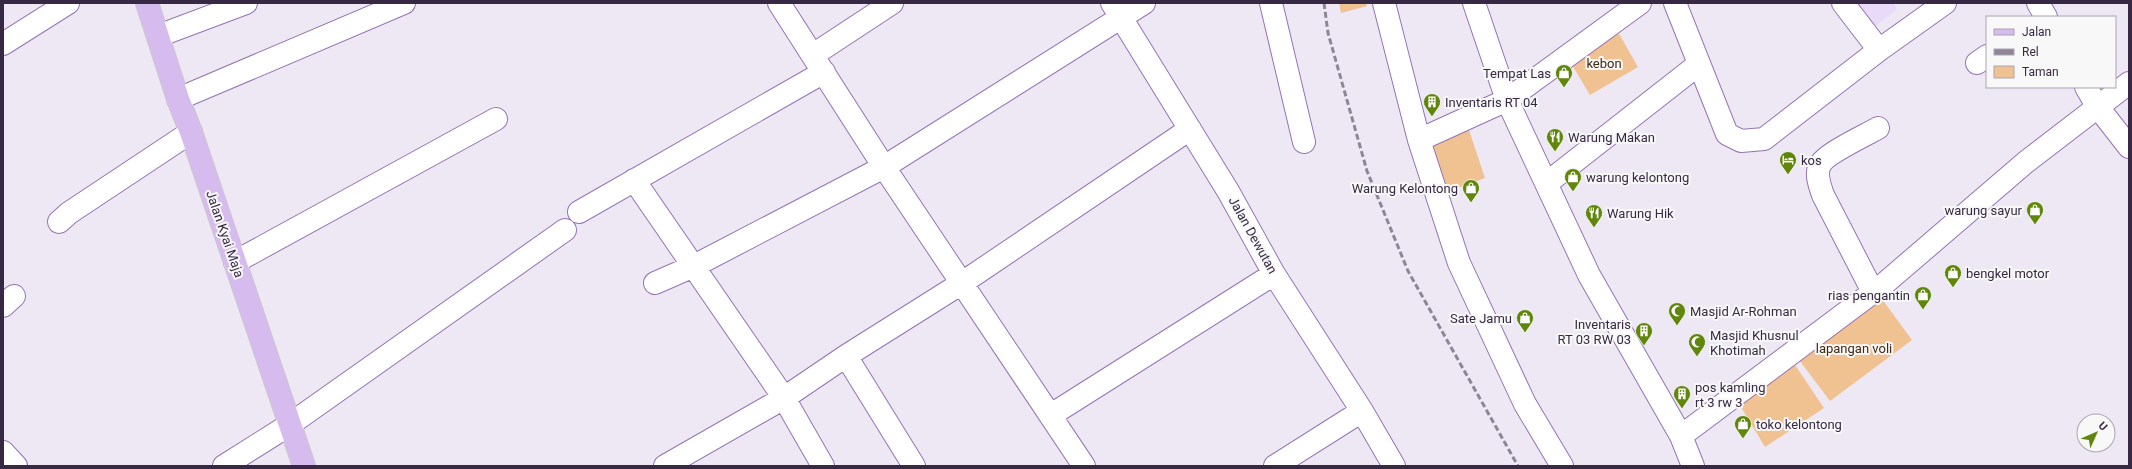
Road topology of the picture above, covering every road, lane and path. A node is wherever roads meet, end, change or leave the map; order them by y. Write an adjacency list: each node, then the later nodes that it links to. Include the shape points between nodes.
1 (68, 3): 17 (street)
2 (147, 3): 16 (main road, Jalan Kyai Maja)
3 (246, 3): 16 (street)
4 (404, 3): 23 (street)
5 (779, 3): 19 (street)
6 (892, 3): 19 (street)
7 (1144, 3): 15 (street)
8 (1271, 3): 31 (street)
9 (1384, 3): 30 (street)
10 (1474, 3): 24 (street)
11 (1640, 3): 24 (street)
12 (1675, 3): 20 (street)
13 (1843, 3): 18 (street)
14 (1945, 3): 18 (street)
15 (1117, 10): 28 (street, Jalan Dewutan); 33 (street)
16 (158, 36): 23 (main road, Jalan Kyai Maja)
17 (3, 44)
18 (1879, 50): 20 (street, via 1764,139 1741,141 1726,134)
19 (819, 64): 33 (street); 34 (street)
20 (1699, 64): 35 (street)
21 (2129, 82): 25 (street)
22 (2087, 88): 25 (street)
23 (178, 99): 29 (main road, Jalan Kyai Maja)
24 (1506, 100): 30 (street); 35 (street)
25 (2098, 106): 32 (street); 44 (street, via 2026,162)
26 (496, 119): 39 (street)
27 (1878, 128): 44 (street, via 1826,157 1819,165 1818,179 1823,195)
28 (1190, 129): 41 (street, Jalan Dewutan); 43 (street)
29 (191, 132): 37 (street); 39 (main road, Jalan Kyai Maja)
30 (1419, 140): 61 (street, via 1459,262 1525,404)
31 (1304, 142)
32 (2129, 147)
33 (884, 166): 40 (street); 43 (street)
34 (634, 180): 36 (street); 40 (street)
35 (1547, 183): 50 (street, via 1589,276)
36 (579, 212)
37 (59, 222)
38 (565, 230): 49 (street)
39 (235, 262): 49 (main road, Jalan Kyai Maja)
40 (694, 266): 42 (street); 46 (street)
41 (1274, 274): 47 (street, Jalan Dewutan); 48 (street)
42 (654, 283)
43 (962, 283): 45 (street); 48 (street)
44 (1873, 292): 50 (street)
45 (846, 356): 46 (street); 57 (street)
46 (784, 398): 55 (street); 56 (street)
47 (1362, 411): 59 (street); 60 (street, Jalan Dewutan)
48 (1051, 415): 58 (street)
49 (289, 425): 53 (street); 54 (main road, Jalan Kyai Maja)
50 (1681, 436): 62 (street)
51 (3, 452): 52 (street)
52 (16, 466)
53 (224, 466)
54 (304, 466)
55 (664, 466)
56 (823, 466)
57 (914, 466)
58 (1084, 466)
59 (1275, 466)
60 (1394, 466)
61 (1562, 466)
62 (1693, 466)

